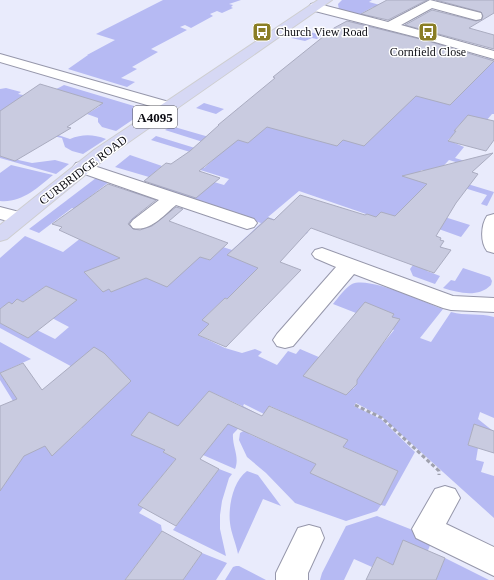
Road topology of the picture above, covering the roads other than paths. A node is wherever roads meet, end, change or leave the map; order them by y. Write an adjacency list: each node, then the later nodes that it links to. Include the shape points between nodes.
1 (433, 2): 3 (street); 4 (street)
2 (321, 4): 4 (street); 7 (main road, CURBRIDGE ROAD / A4095)
3 (477, 15)
4 (389, 26): 5 (street)
5 (494, 55)
6 (0, 58): 7 (street)
7 (170, 107): 8 (main road, CURBRIDGE ROAD / A4095)
8 (82, 168): 9 (street); 11 (main road, CURBRIDGE ROAD / A4095)
9 (172, 198): 13 (street); 14 (street)
10 (0, 213): 11 (street)
11 (20, 218): 15 (main road, CURBRIDGE ROAD / A4095)
12 (494, 220): 16 (street)
13 (247, 223)
14 (140, 224)
15 (0, 235)
16 (494, 247)
17 (322, 254): 18 (street)
18 (350, 265): 19 (street, via 451,303); 20 (street)
19 (494, 305)
20 (285, 340)
21 (444, 498): 23 (street, via 427,529)
22 (309, 538): 24 (street, via 292,573)
23 (494, 562)
24 (292, 580)

